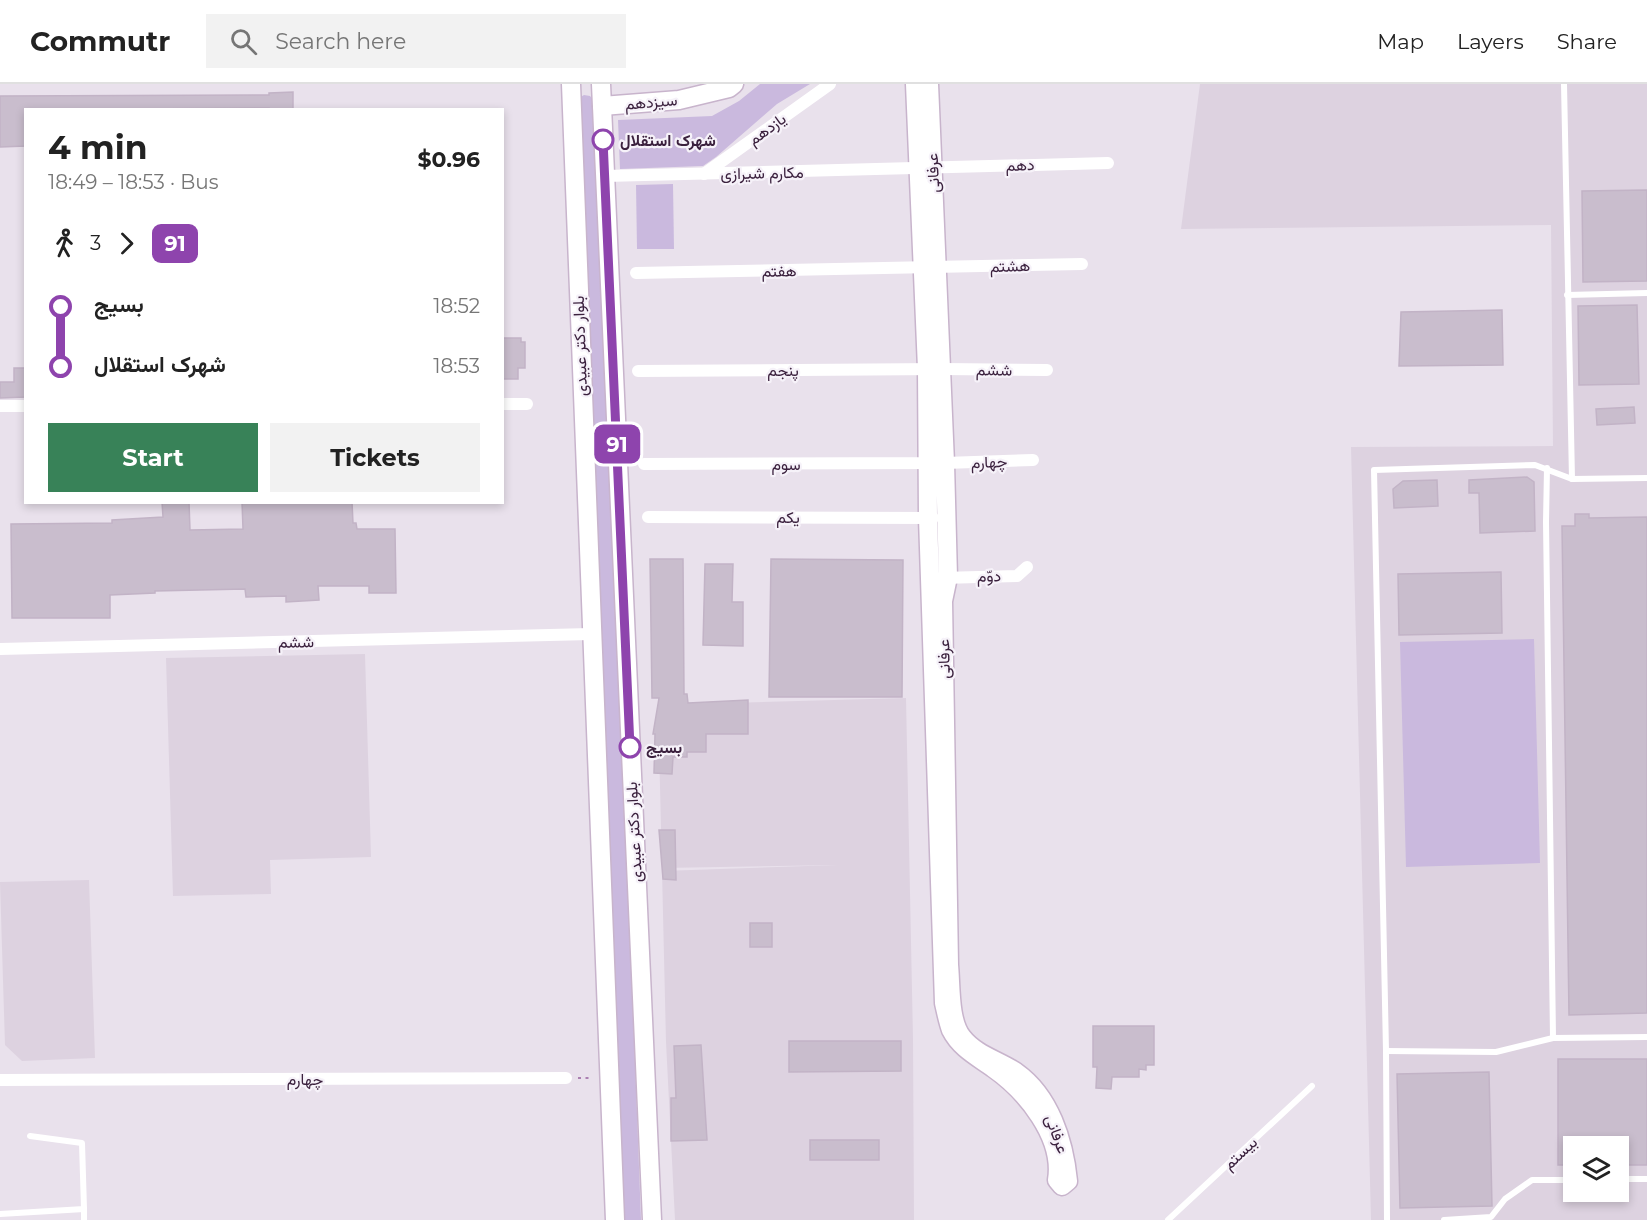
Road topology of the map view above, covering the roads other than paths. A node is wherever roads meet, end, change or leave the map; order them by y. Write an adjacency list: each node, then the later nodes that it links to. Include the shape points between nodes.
1 (571, 84): 35 (main road, بلوار دکتر عبیدی)
2 (601, 84): 8 (main road, بلوار دکتر عبیدی)
3 (734, 84): 8 (main road, سیزدهم, via 679,100)
4 (830, 84): 11 (street, یازدهم)
5 (915, 84): 10 (main road, عرفانی)
6 (929, 84): 10 (main road, عرفانی)
7 (1564, 84): 17 (lane)
8 (602, 106): 12 (main road, بلوار دکتر عبیدی)
9 (1108, 163): 10 (street, دهم)
10 (926, 168): 11 (street, مکارم شیرازی); 14 (main road, عرفانی)
11 (704, 174): 12 (street, مکارم شیرازی)
12 (605, 176): 52 (main road, بلوار دکتر عبیدی)
13 (1082, 264): 14 (street, هشتم)
14 (930, 268): 15 (street, هفتم); 18 (main road, عرفانی)
15 (636, 273)
16 (1647, 293): 17 (lane)
17 (1567, 295): 30 (lane)
18 (934, 369): 19 (street, ششم); 20 (street, پنجم); 26 (main road, عرفانی)
19 (1047, 370)
20 (638, 371)
21 (504, 404): 22 (street)
22 (527, 404)
23 (0, 406): 24 (street)
24 (24, 406)
25 (1033, 460): 26 (street, چهارم)
26 (936, 463): 27 (street, سوم); 32 (main road, عرفانی)
27 (644, 464)
28 (1547, 468): 30 (lane); 38 (lane); 39 (lane, via 1535,465 1374,470)
29 (1647, 478): 30 (lane)
30 (1572, 479)
31 (648, 517): 32 (street, یکم)
32 (938, 518): 34 (main road, عرفانی)
33 (1027, 567): 34 (street, دوّم, via 1017,576)
34 (940, 578): 34 (main road, عرفانی, via 944,1003 952,1031 970,1053 1022,1092 1042,1118 1055,1151 1057,1180 1062,1186 1068,1181 1066,1155 1044,1099 1017,1072 978,1052 960,1036 952,1013)
35 (591, 634): 36 (street, ششم); 51 (main road, بلوار دکتر عبیدی)
36 (0, 649)
37 (1647, 1037): 38 (lane)
38 (1553, 1038): 39 (lane, via 1496,1052)
39 (1386, 1052): 54 (lane)
40 (566, 1078): 41 (street, چهارم)
41 (0, 1080)
42 (1312, 1086): 53 (lane, بیستم)
43 (30, 1136): 47 (lane, via 82,1143)
44 (1629, 1179): 45 (lane)
45 (1647, 1179)
46 (1563, 1180): 49 (lane, via 1532,1180 1505,1199)
47 (84, 1209): 48 (lane); 50 (lane)
48 (0, 1214)
49 (1491, 1218): 55 (lane)
50 (84, 1220)
51 (615, 1220)
52 (652, 1220)
53 (1168, 1220)
54 (1387, 1220)
55 (1444, 1220)

